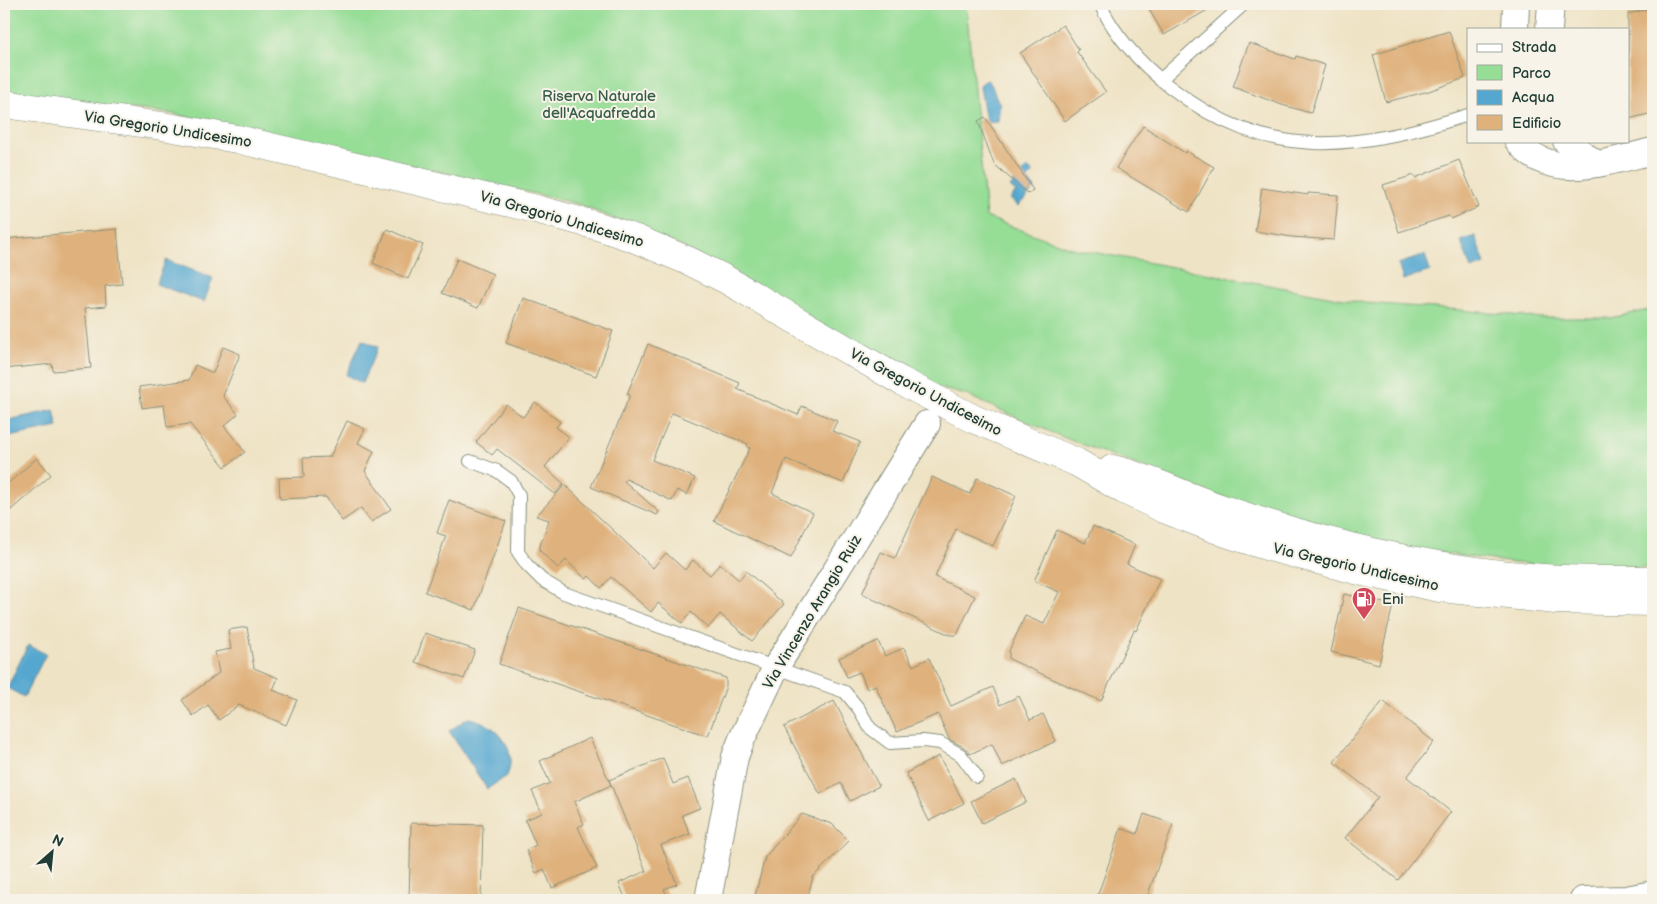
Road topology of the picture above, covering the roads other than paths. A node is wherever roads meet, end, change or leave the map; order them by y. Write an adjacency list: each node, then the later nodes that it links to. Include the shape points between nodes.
1 (1100, 4): 7 (lane, via 1117,33)
2 (1244, 4): 7 (lane)
3 (1516, 4): 5 (street)
4 (1551, 4): 6 (street)
5 (1515, 28)
6 (1549, 28)
7 (1160, 80): 9 (lane, via 1195,106 1225,122 1286,141 1324,144 1378,138)
8 (4, 104): 16 (street, Via Gregorio Undicesimo, via 237,139 536,209 636,239 725,279 952,408)
9 (1467, 116)
10 (1519, 142): 13 (street, via 1535,158 1547,163 1572,167)
11 (1567, 142): 13 (street)
12 (1653, 151): 13 (street)
13 (1596, 164)
14 (927, 424): 19 (street, Via Vincenzo Arangio Ruiz)
15 (470, 461): 19 (lane, via 497,471 511,481 519,495 518,552 542,580 564,593)
16 (1076, 462): 17 (street, Via Gregorio Undicesimo, via 1133,474 1284,529 1410,560 1523,576); 18 (street, Via Gregorio Undicesimo, via 1124,490 1194,521 1266,546 1363,572 1421,585 1556,600)
17 (1653, 580)
18 (1653, 602)
19 (776, 667): 20 (lane, via 845,692 870,728 890,743 924,741 940,744 961,755); 22 (street, Via Vincenzo Arangio Ruiz, via 735,757)
20 (976, 777)
21 (1653, 894): 23 (street)
22 (708, 900)
23 (1583, 900)

